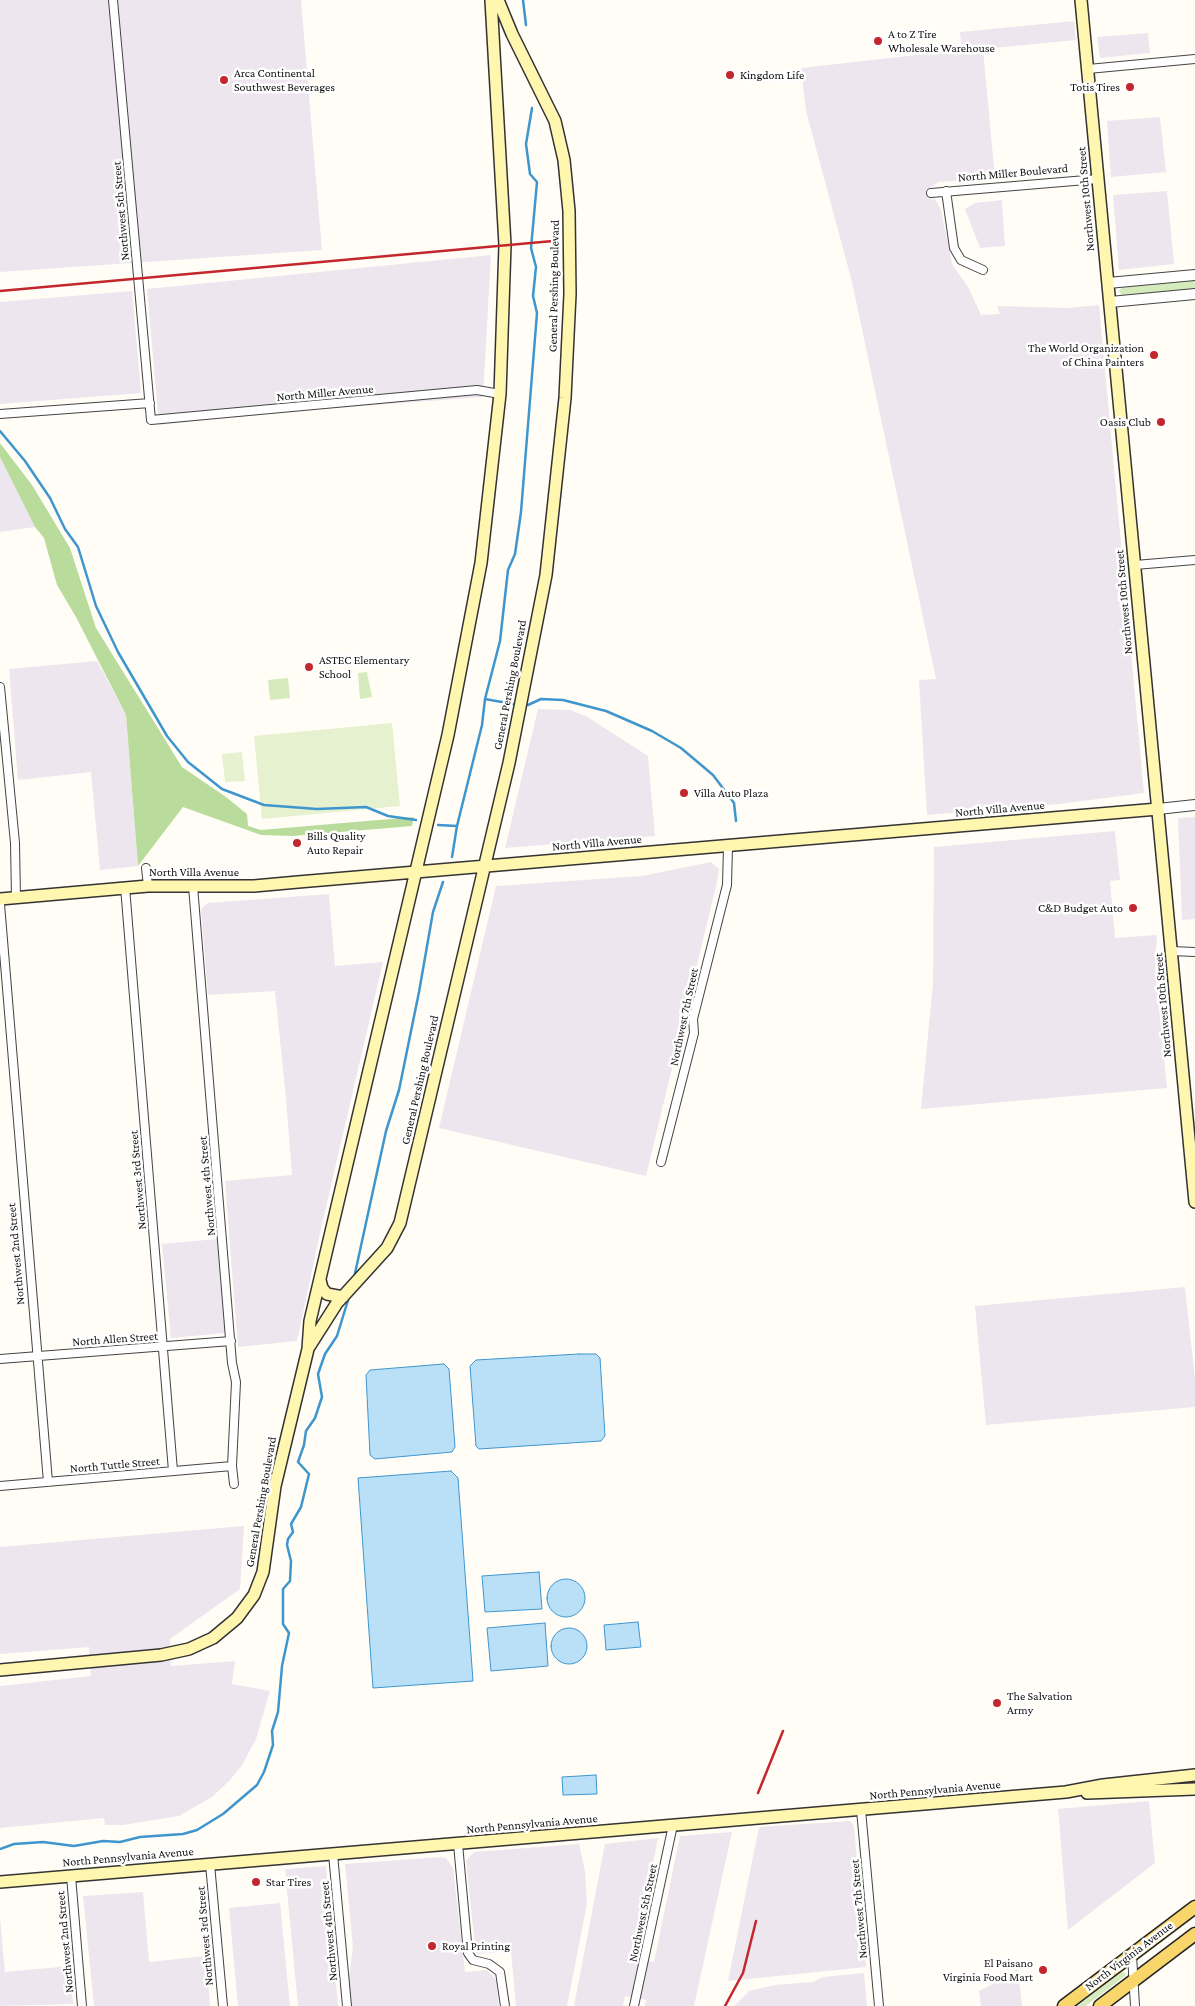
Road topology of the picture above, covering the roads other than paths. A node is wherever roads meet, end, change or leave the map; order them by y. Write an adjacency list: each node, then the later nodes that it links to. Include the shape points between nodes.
1 (113, 0): 16 (street, Northwest 5th Street)
2 (491, 0): 15 (main road, General Pershing Boulevard, via 505,245)
3 (498, 0): 25 (main road, General Pershing Boulevard, via 560,135 569,211 570,294 565,398 546,576)
4 (1081, 0): 6 (main road, Northwest 10th Street)
5 (1195, 59): 6 (street)
6 (1088, 70): 7 (main road, Northwest 10th Street)
7 (1098, 179): 8 (street, North Miller Boulevard); 12 (main road, Northwest 10th Street)
8 (946, 191): 9 (street, North Miller Boulevard); 10 (street, via 954,248 961,260)
9 (931, 193)
10 (983, 270)
11 (1195, 275): 12 (street)
12 (1108, 283): 14 (main road, Northwest 10th Street)
13 (1195, 294): 14 (street)
14 (1110, 302): 20 (main road, Northwest 10th Street)
15 (500, 394): 18 (street, North Miller Avenue, via 477,390); 27 (main road, General Pershing Boulevard, via 482,563)
16 (150, 403): 17 (street); 18 (street, Northwest 5th Street)
17 (0, 414)
18 (151, 420)
19 (1195, 560): 20 (street)
20 (1135, 565): 23 (main road, Northwest 10th Street)
21 (0, 688): 31 (street, via 15,843)
22 (1195, 805): 23 (street, North Villa Avenue)
23 (1158, 808): 24 (main road, North Villa Avenue); 34 (main road, Northwest 10th Street)
24 (728, 846): 25 (main road, North Villa Avenue); 36 (street, Northwest 7th Street, via 727,885)
25 (484, 866): 27 (main road, North Villa Avenue); 39 (main road, General Pershing Boulevard, via 400,1222 387,1248)
26 (146, 868): 28 (street)
27 (416, 872): 29 (main road, North Villa Avenue, via 254,886); 38 (main road, General Pershing Boulevard)
28 (148, 886): 29 (main road, North Villa Avenue); 30 (main road, North Villa Avenue)
29 (193, 886): 40 (street, Northwest 4th Street)
30 (125, 887): 31 (main road, North Villa Avenue); 41 (street, Northwest 3rd Street)
31 (16, 898): 32 (main road, North Villa Avenue)
32 (0, 899)
33 (0, 904): 43 (street, Northwest 2nd Street)
34 (1172, 951): 35 (street); 37 (main road, Northwest 10th Street)
35 (1195, 952)
36 (661, 1162)
37 (1195, 1202)
38 (320, 1280): 39 (main road, via 324,1292); 42 (main road, General Pershing Boulevard, via 310,1321)
39 (344, 1297): 42 (main road, General Pershing Boulevard, via 331,1311)
40 (231, 1341): 41 (street, North Allen Street); 45 (street, Northwest 4th Street, via 236,1382)
41 (163, 1347): 43 (street, North Allen Street); 46 (street, Northwest 3rd Street)
42 (308, 1348): 50 (main road, General Pershing Boulevard, via 275,1486 263,1572 254,1595 237,1618 213,1638 175,1653)
43 (37, 1356): 44 (street, North Allen Street); 47 (street, Northwest 2nd Street)
44 (0, 1359)
45 (232, 1466): 46 (street, North Tuttle Street); 48 (street, Northwest 4th Street)
46 (173, 1471): 47 (street, North Tuttle Street)
47 (48, 1482): 49 (street, North Tuttle Street)
48 (234, 1484)
49 (0, 1486)
50 (0, 1670)
51 (1195, 1775): 53 (main road, North Pennsylvania Avenue)
52 (1195, 1789): 53 (main road, North Pennsylvania Avenue, via 1103,1794)
53 (1066, 1792): 54 (main road, North Pennsylvania Avenue)
54 (861, 1810): 55 (main road, North Pennsylvania Avenue); 70 (street, Northwest 7th Street)
55 (674, 1825): 56 (main road, North Pennsylvania Avenue); 69 (street, Northwest 5th Street)
56 (458, 1844): 57 (main road, North Pennsylvania Avenue); 68 (street, via 468,1952 474,1960 489,1964 500,1972)
57 (333, 1854): 58 (main road, North Pennsylvania Avenue); 67 (street, Northwest 4th Street)
58 (210, 1864): 59 (main road, North Pennsylvania Avenue); 66 (street, Northwest 3rd Street)
59 (70, 1876): 60 (main road, North Pennsylvania Avenue); 65 (street, Northwest 2nd Street)
60 (0, 1882)
61 (1195, 1907): 63 (main road, North Virginia Avenue)
62 (1195, 1934): 64 (main road, North Virginia Avenue)
63 (1132, 1955): 64 (street); 71 (main road, North Virginia Avenue)
64 (1133, 1981): 72 (main road, North Virginia Avenue); 73 (street)
65 (82, 2006)
66 (223, 2006)
67 (347, 2006)
68 (505, 2006)
69 (634, 2006)
70 (879, 2006)
71 (1064, 2006)
72 (1100, 2006)
73 (1135, 2006)

